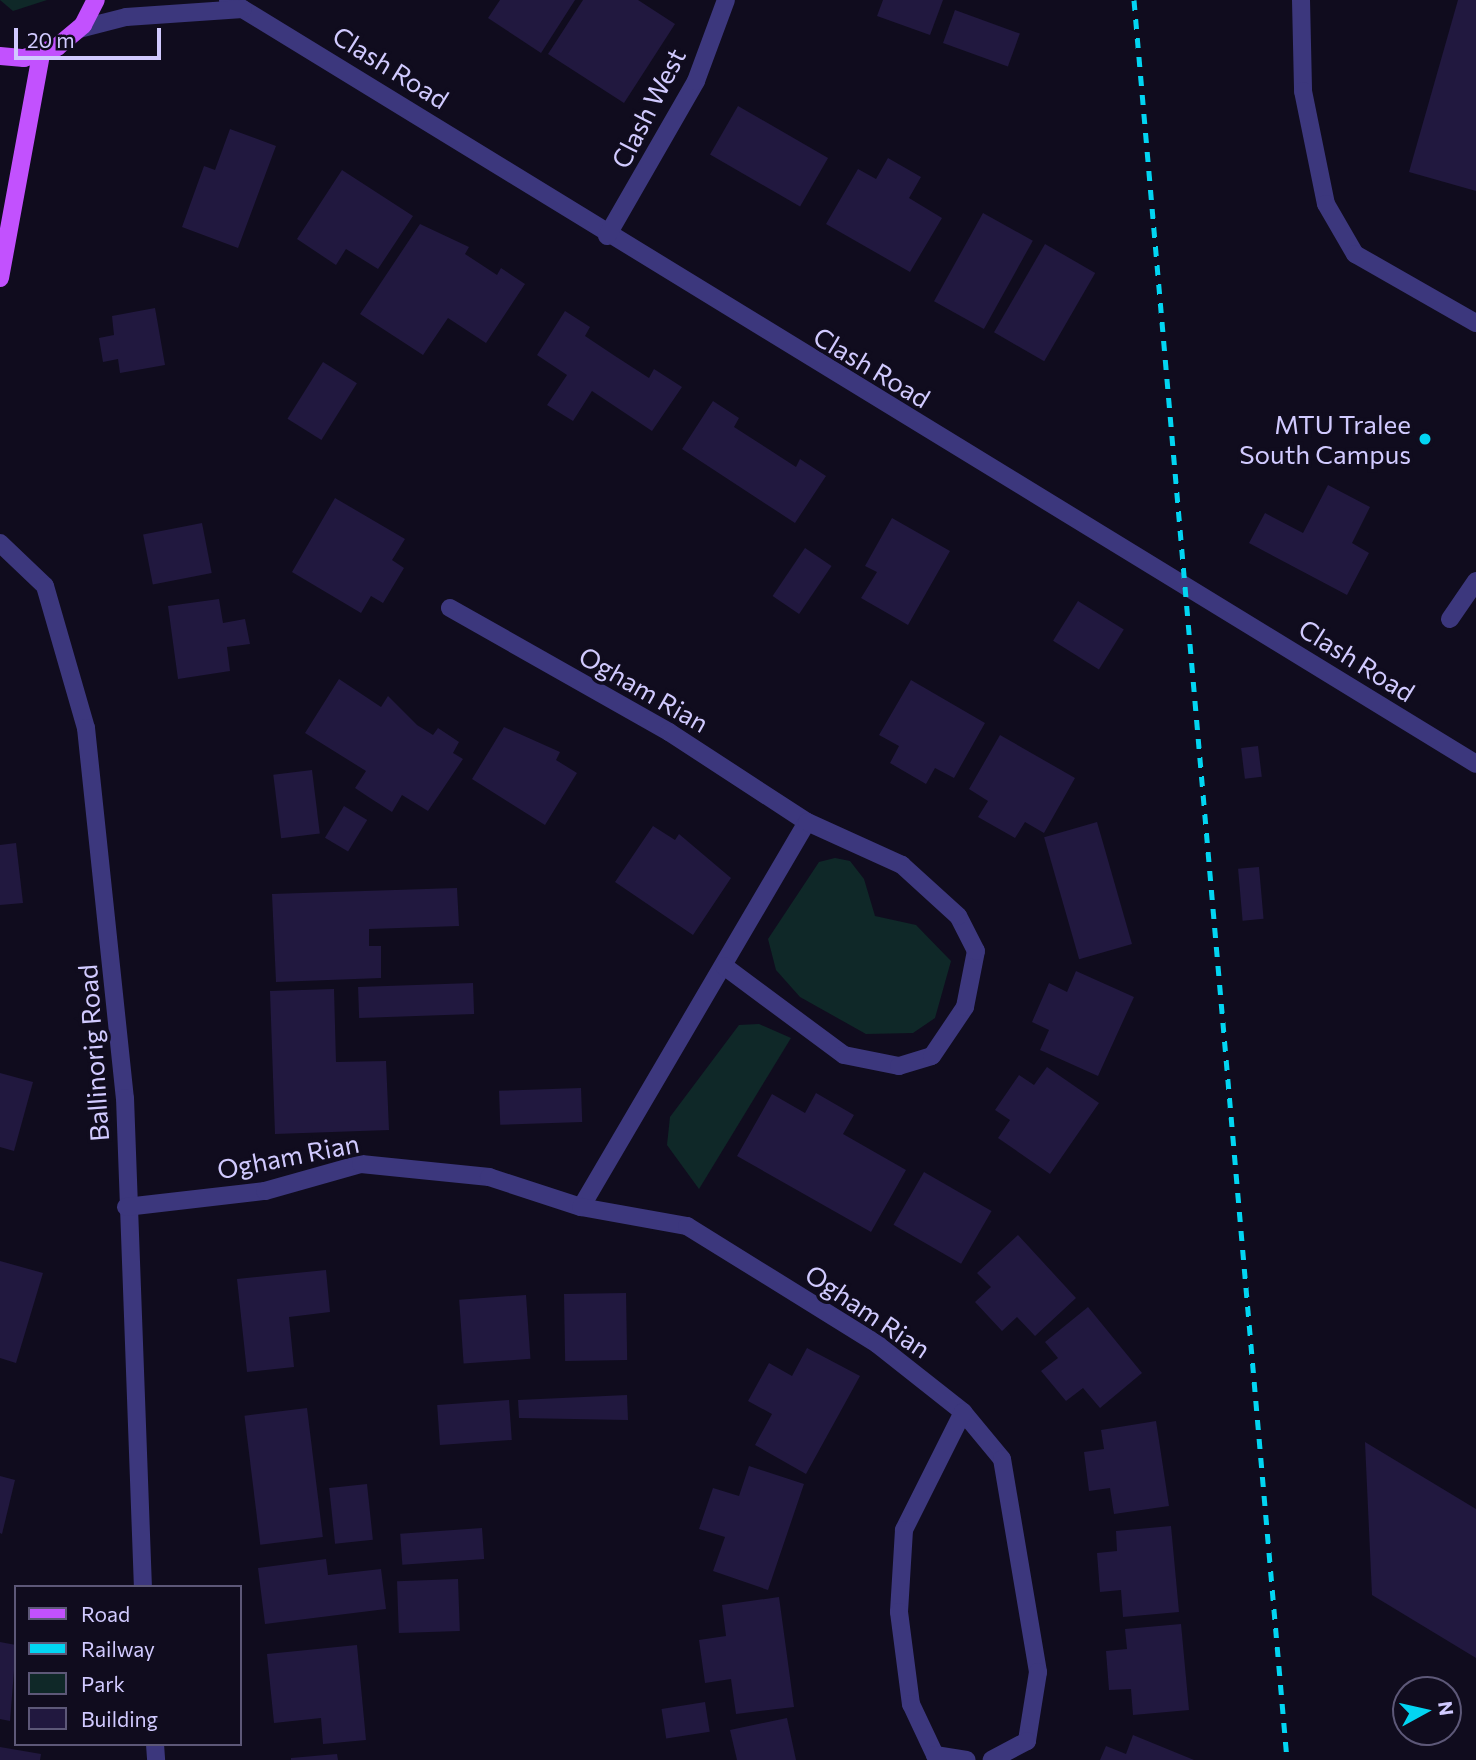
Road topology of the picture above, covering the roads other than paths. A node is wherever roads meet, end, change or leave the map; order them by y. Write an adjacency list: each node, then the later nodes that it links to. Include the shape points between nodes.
1 (96, 0): 5 (main road)
2 (726, 0): 8 (street, Clash West, via 696,81)
3 (1301, 0): 10 (street, via 1303,90 1326,204 1355,254)
4 (235, 5): 5 (street, Clash Road, via 137,16); 8 (street, Clash Road)
5 (79, 29): 6 (main road)
6 (41, 54): 7 (main road); 9 (main road)
7 (0, 56)
8 (607, 236): 15 (street, Clash Road)
9 (0, 278)
10 (1476, 324)
11 (0, 543): 18 (street, Ballinorig Road, via 45,586 86,728 121,1049)
12 (1476, 581): 14 (street)
13 (450, 608): 16 (street, Ogham Rian, via 669,732)
14 (1450, 619)
15 (1476, 764)
16 (807, 822): 17 (street); 17 (street, Ogham Rian, via 902,865 958,916 976,951 964,1007 932,1056 899,1066 844,1055)
17 (724, 966): 19 (street)
18 (127, 1207): 19 (street, Ogham Rian, via 265,1191 361,1164 489,1177); 21 (street, Ballinorig Road)
19 (581, 1207): 20 (street, Ogham Rian, via 687,1226 877,1343)
20 (963, 1412): 22 (street, via 904,1530 899,1612 911,1704 935,1755); 23 (street, Ogham Rian, via 1002,1459 1038,1672 1027,1741)
21 (144, 1585)
22 (967, 1760)
23 (992, 1760)

